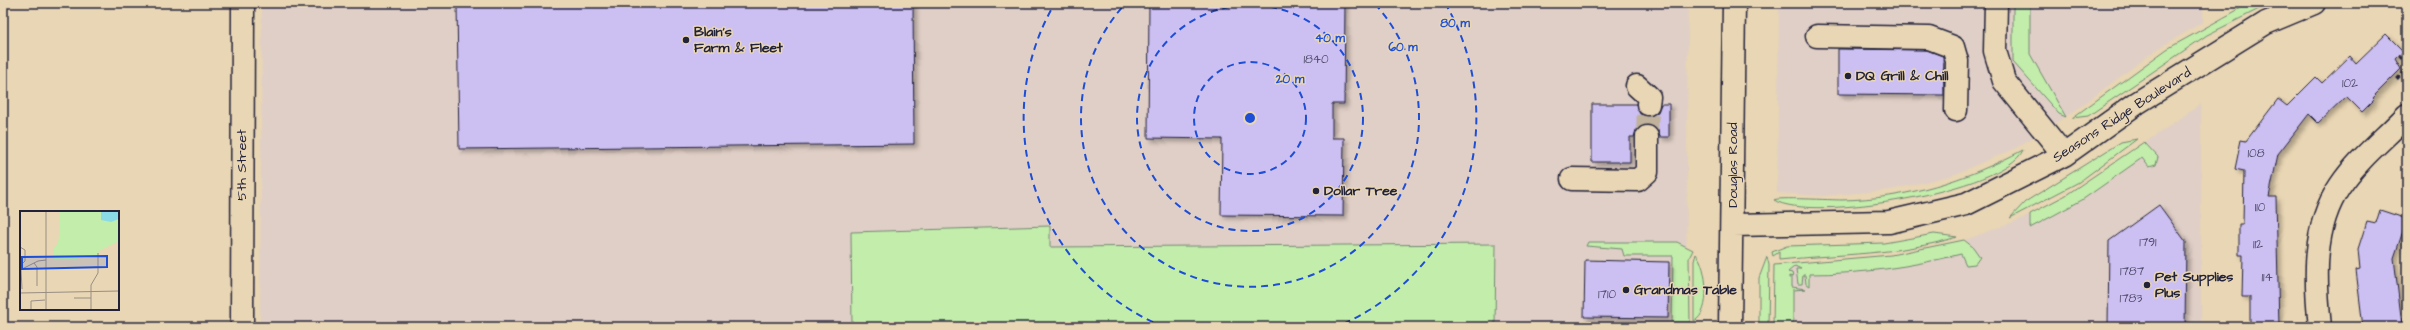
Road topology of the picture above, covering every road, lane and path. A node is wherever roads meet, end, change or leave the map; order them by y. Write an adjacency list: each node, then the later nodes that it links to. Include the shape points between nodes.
1 (243, 3): 18 (street, 5th Street)
2 (1734, 3): 17 (street, Douglas Road)
3 (1996, 3): 15 (street, via 1995,51 2004,82)
4 (2314, 3): 15 (street, Seasons Ridge Boulevard, via 2266,23 2137,103)
5 (1817, 36): 12 (street, via 1929,38 1953,47 1957,61)
6 (2399, 56): 7 (path)
7 (2407, 65)
8 (2407, 69): 9 (path)
9 (2397, 79)
10 (1637, 86): 11 (street, via 1649,97)
11 (1648, 104)
12 (1956, 110)
13 (2407, 115): 20 (street, via 2352,170 2328,208 2318,247)
14 (1647, 137): 16 (street, via 1647,172 1638,180)
15 (2064, 155): 17 (street, Seasons Ridge Boulevard, via 1966,204 1889,222)
16 (1572, 180)
17 (1733, 225): 19 (street, Douglas Road)
18 (242, 327)
19 (1730, 327)
20 (2320, 327)

